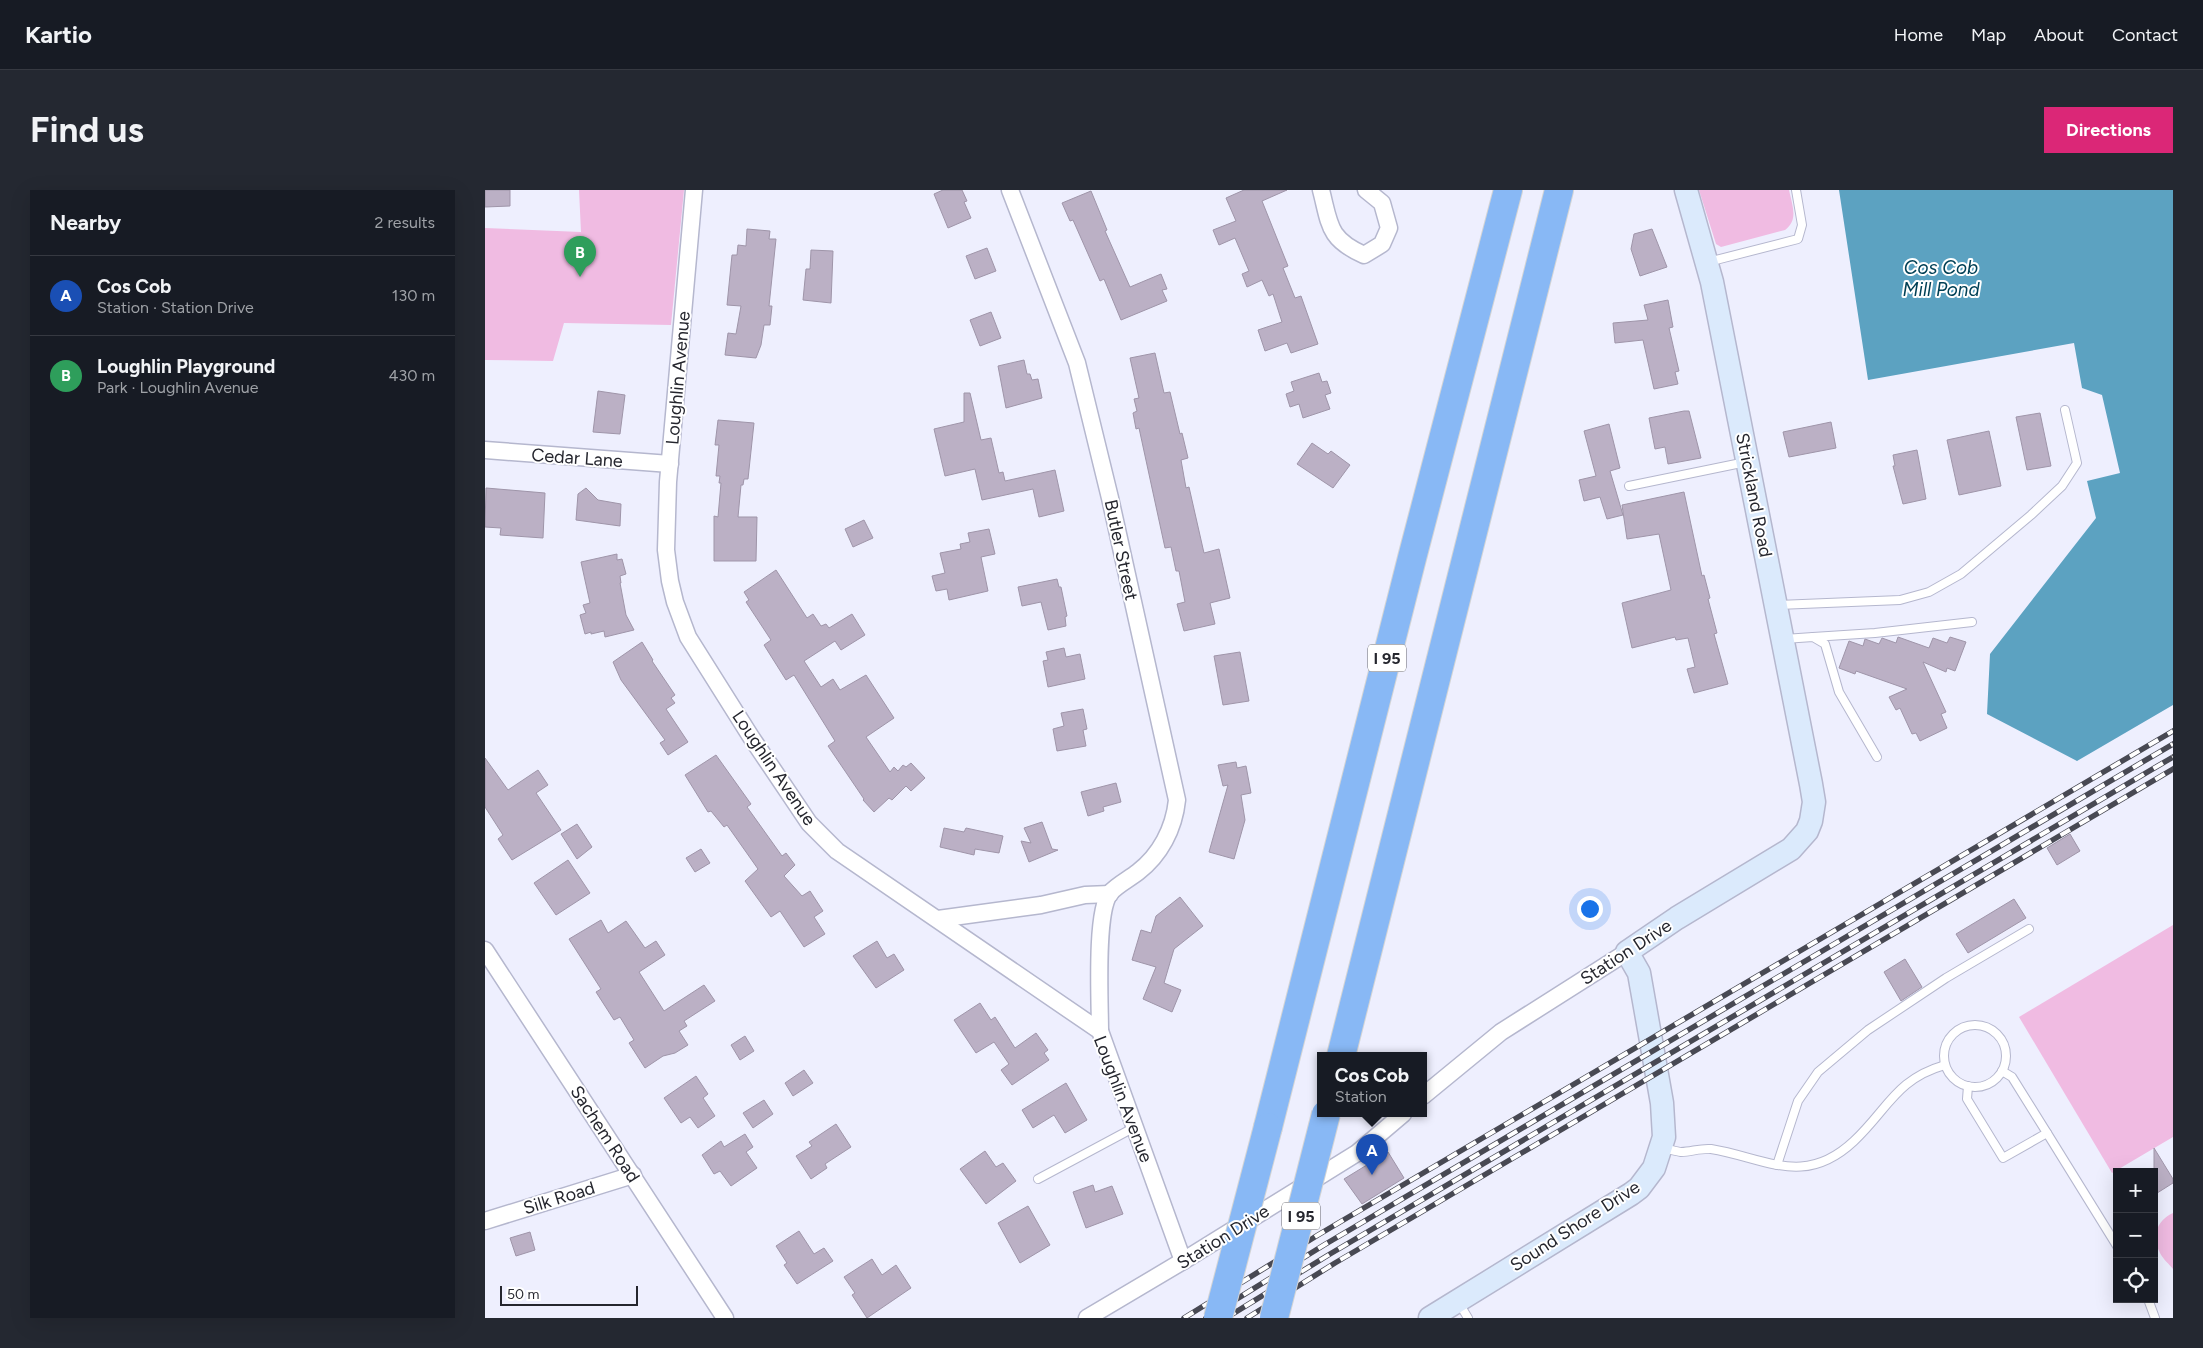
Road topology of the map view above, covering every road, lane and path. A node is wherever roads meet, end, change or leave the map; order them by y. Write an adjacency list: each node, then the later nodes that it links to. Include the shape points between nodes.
1 (694, 190): 13 (street, Loughlin Avenue)
2 (1010, 190): 21 (street, Butler Street, via 1077,363 1177,800 1171,828 1154,858)
3 (1321, 190): 4 (street, via 1332,232 1347,247 1364,255 1382,244 1389,228 1382,203)
4 (1366, 190)
5 (1508, 190): 47 (highway, I 95, bridge)
6 (1559, 190): 27 (highway)
7 (1686, 190): 9 (main road, Strickland Road)
8 (1796, 190): 9 (lane, via 1803,225 1798,239)
9 (1708, 262): 12 (main road, Strickland Road)
10 (2065, 410): 15 (lane, via 2077,463 2062,486 1961,574 1929,592 1900,600)
11 (485, 450): 13 (street, Cedar Lane)
12 (1748, 462): 14 (lane); 15 (main road, Strickland Road)
13 (670, 464): 22 (street, Loughlin Avenue, via 666,550 675,602 688,637 809,823 837,851)
14 (1629, 486)
15 (1776, 605): 18 (main road, Strickland Road)
16 (1972, 622): 17 (lane)
17 (1813, 637): 18 (lane); 19 (lane, via 1825,644 1839,692)
18 (1783, 640): 20 (main road, Strickland Road)
19 (1877, 757)
20 (1814, 802): 24 (main road, Station Drive, via 1807,831 1791,849)
21 (1110, 894): 22 (street, via 1085,895 1041,906); 26 (street, via 1103,916 1099,951)
22 (937, 919): 26 (street, Loughlin Avenue)
23 (2029, 929): 37 (lane, via 1946,978 1868,1030 1818,1072 1799,1101)
24 (1627, 952): 31 (street, Station Drive, via 1501,1032); 36 (main road, Sound Shore Drive, via 1639,973 1661,1094)
25 (487, 959): 38 (street, Sachem Road)
26 (1099, 1031): 34 (street, Loughlin Avenue)
27 (1342, 1052)
28 (1945, 1065): 29 (lane, via 1945,1047 1955,1032 1972,1025 1990,1029 1999,1037 2005,1048); 30 (lane, via 1957,1081); 37 (lane, via 1925,1071 1907,1083 1839,1153 1803,1167)
29 (2002, 1071): 30 (lane, via 1991,1082); 35 (lane, via 2012,1077)
30 (1968, 1086): 35 (lane, via 1967,1099 2003,1158)
31 (1427, 1093)
32 (1325, 1117): 48 (highway, I 95, bridge)
33 (1399, 1117): 42 (street, Station Drive, via 1357,1153)
34 (1135, 1127): 39 (lane); 42 (street, Loughlin Avenue)
35 (2047, 1133): 41 (lane)
36 (1662, 1148): 37 (lane, via 1681,1152 1704,1148); 44 (main road, Sound Shore Drive, via 1649,1175 1631,1194)
37 (1777, 1165)
38 (633, 1175): 40 (street, Silk Road); 45 (street, Sachem Road)
39 (1038, 1179)
40 (485, 1221)
41 (2113, 1240)
42 (1183, 1261): 46 (street, Station Drive)
43 (2149, 1303): 50 (lane)
44 (1463, 1310): 49 (main road, Sound Shore Drive)
45 (725, 1318)
46 (1087, 1318)
47 (1218, 1318)
48 (1274, 1318)
49 (1430, 1318)
50 (2155, 1318)

